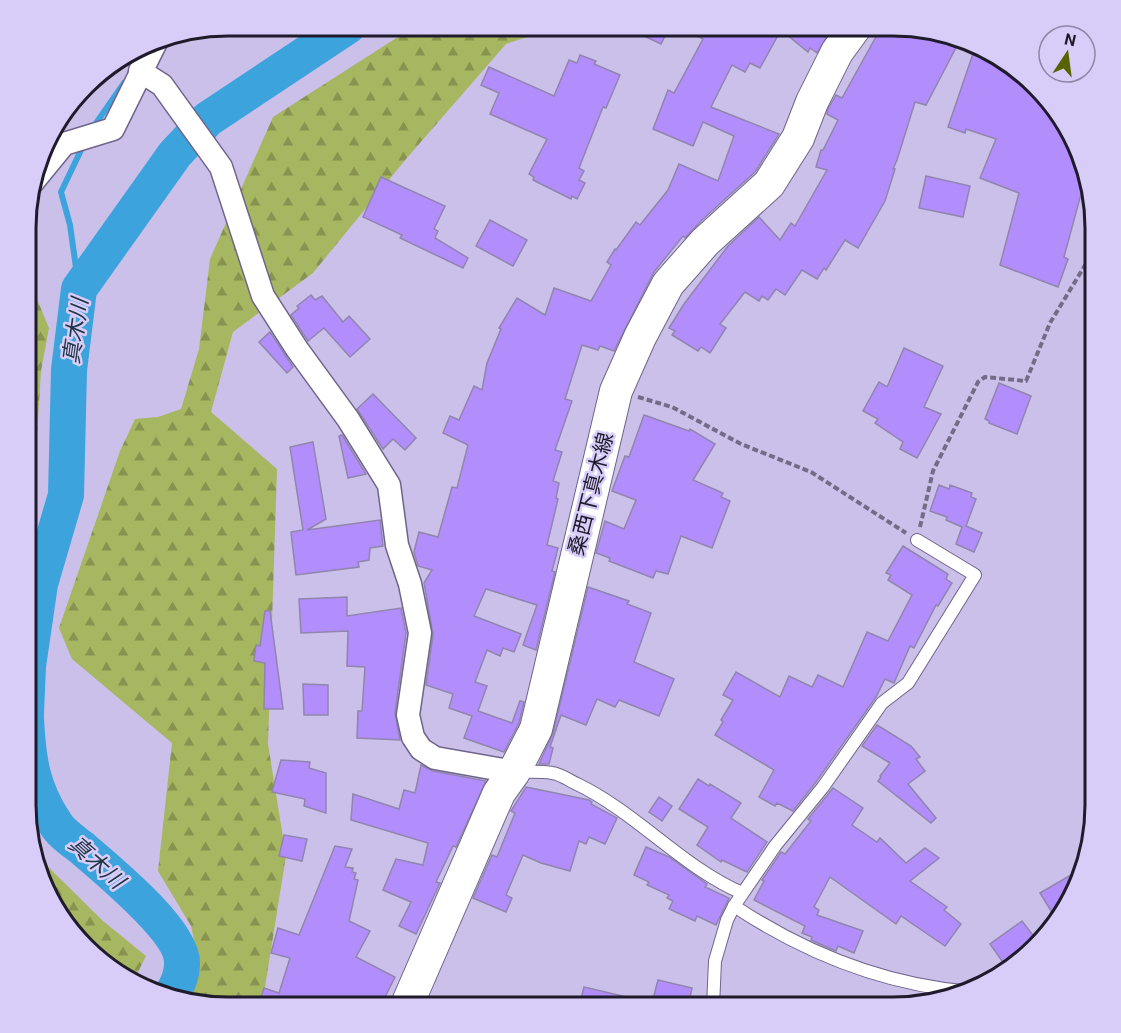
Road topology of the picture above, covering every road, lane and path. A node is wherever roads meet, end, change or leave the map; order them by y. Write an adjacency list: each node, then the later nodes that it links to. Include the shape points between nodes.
1 (849, 36): 6 (main road, 桑西下真木線, via 812,102 798,138 769,184 705,242 668,284)
2 (150, 53): 3 (street)
3 (140, 71): 4 (street, via 113,129 64,144); 8 (street, via 162,85 221,167 263,296 389,485 397,545 420,633 408,715 413,737 421,749 435,758)
4 (46, 166)
5 (1085, 265): 7 (path, via 1050,323 1026,381 985,376 978,382 933,471)
6 (616, 391): 7 (path, via 672,407 741,444 811,472); 8 (main road, 桑西下真木線, via 536,729)
7 (917, 540): 9 (lane, via 975,574 908,683 882,703)
8 (514, 772): 9 (lane, via 554,773 592,791 721,884); 12 (main road, 桑西下真木線, via 499,793)
9 (742, 894): 10 (lane)
10 (734, 906): 11 (lane, via 789,939 886,978); 13 (lane, via 715,961)
11 (938, 991)
12 (410, 997)
13 (713, 997)

